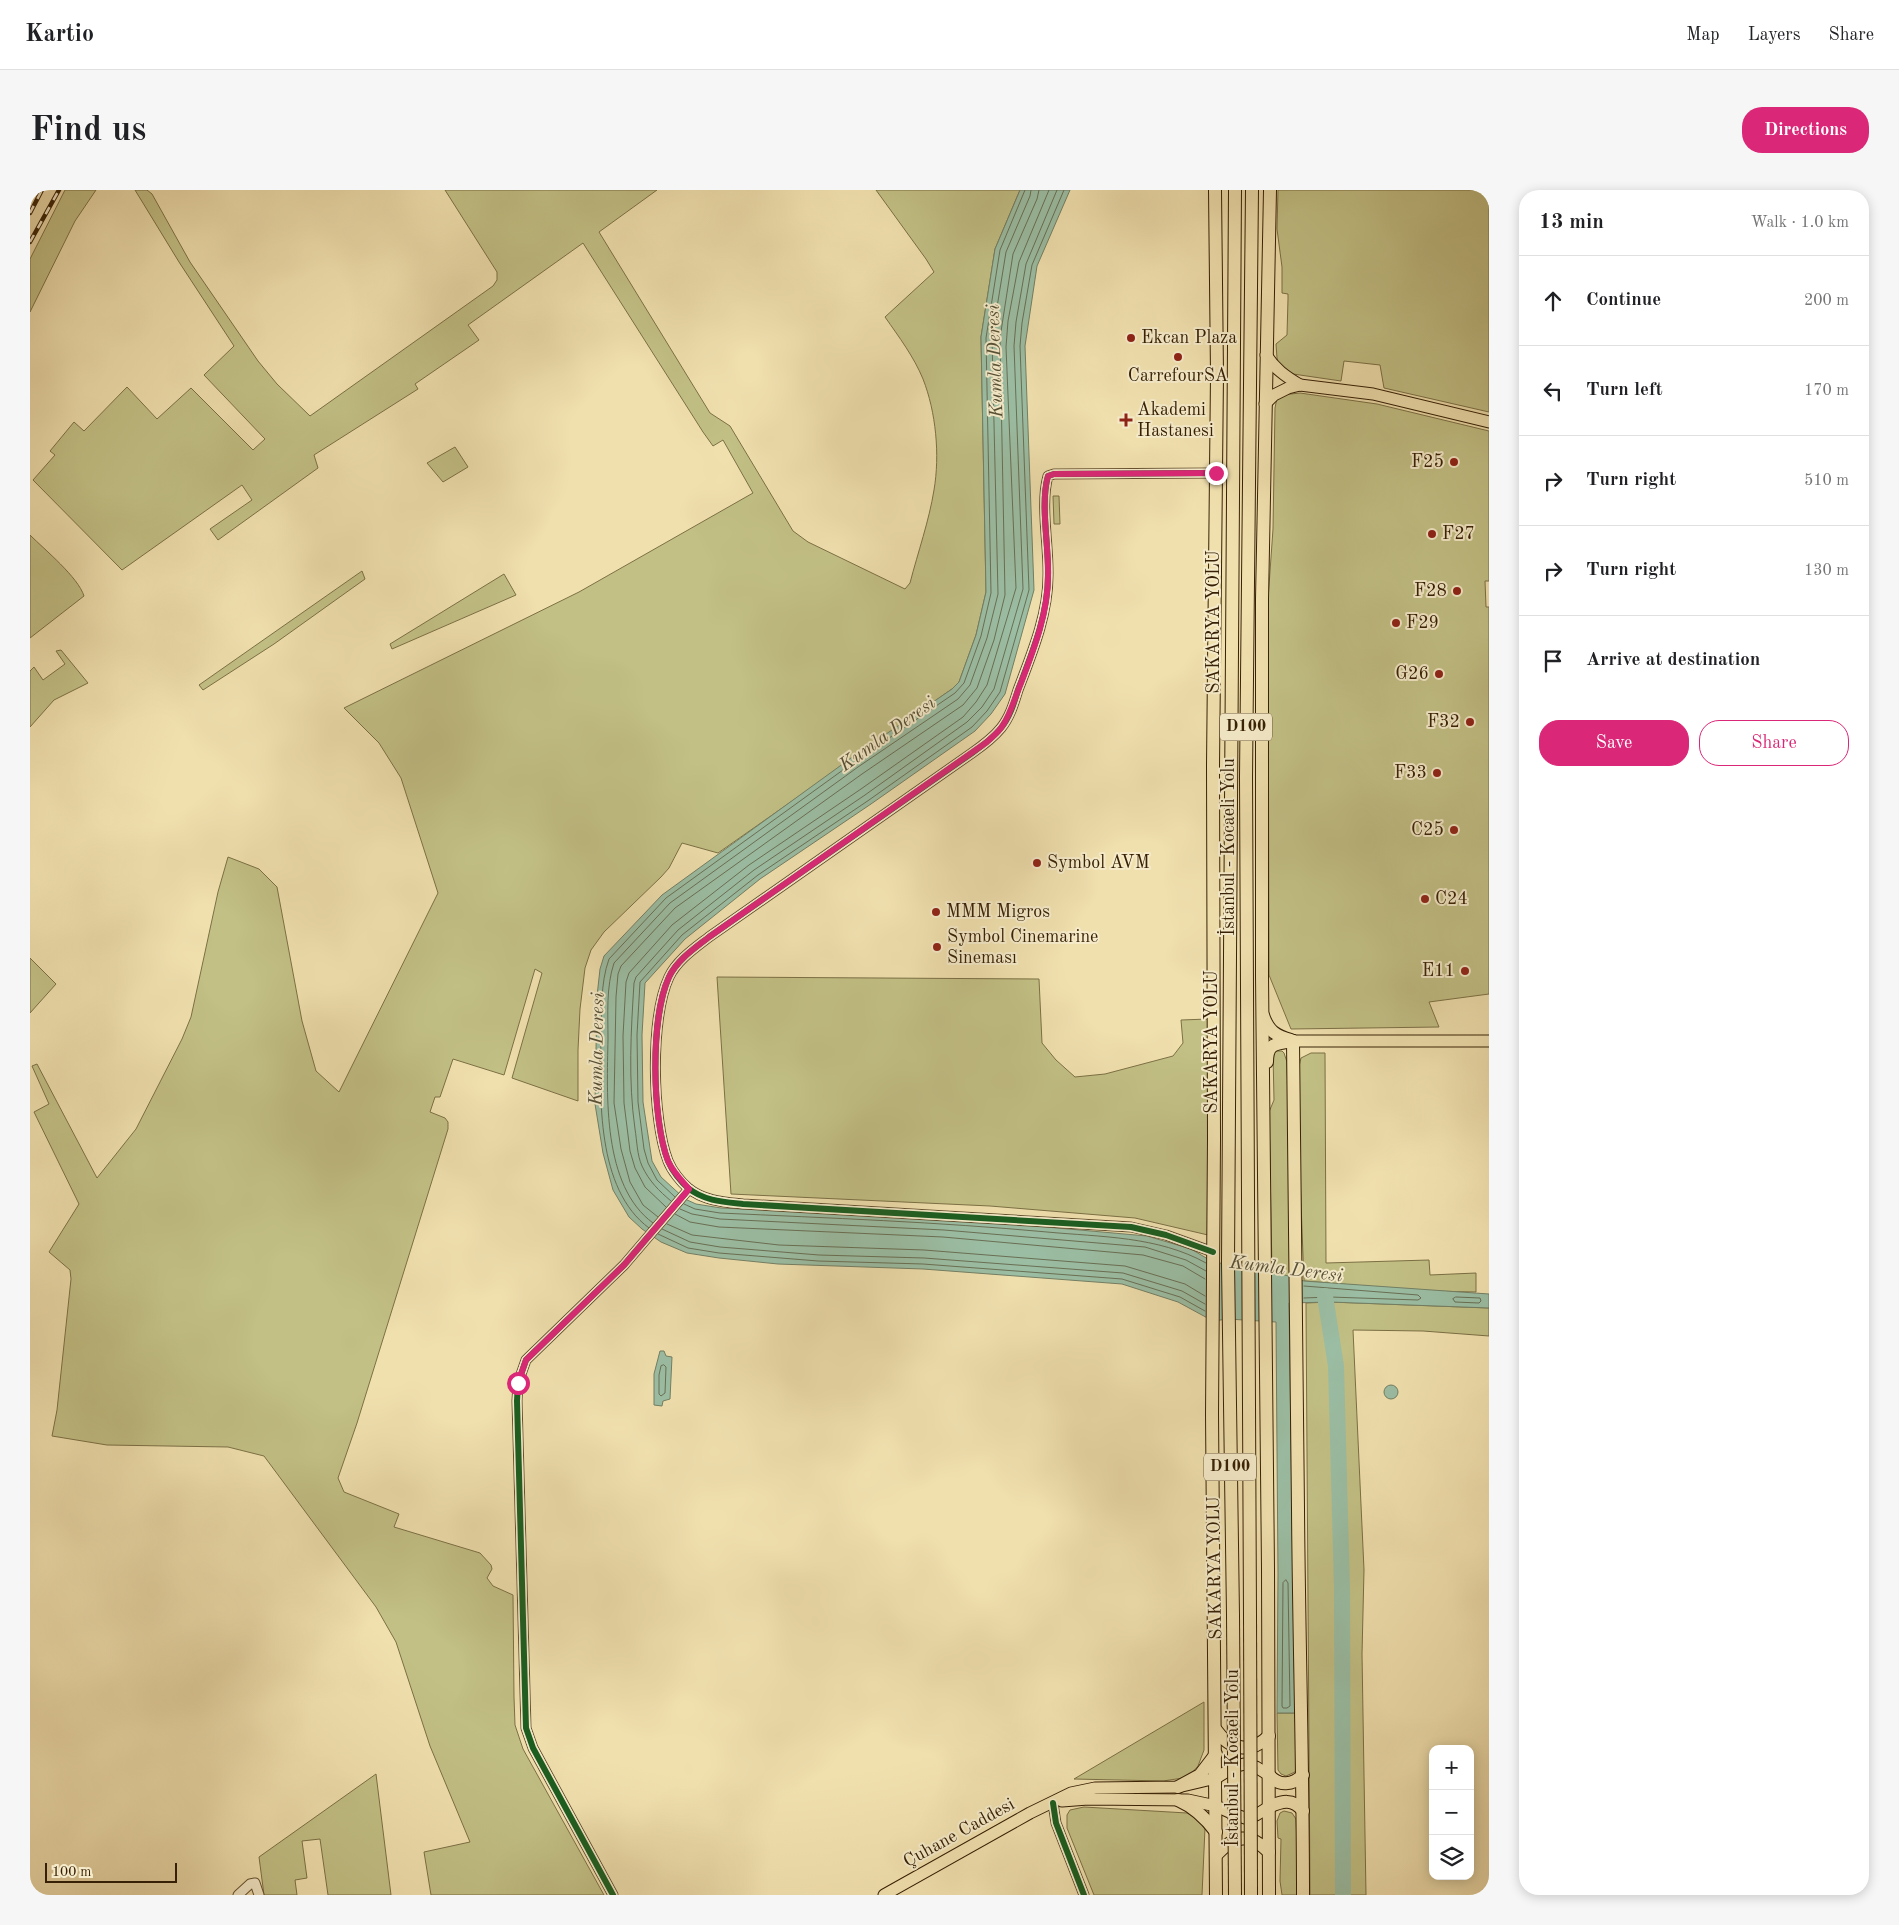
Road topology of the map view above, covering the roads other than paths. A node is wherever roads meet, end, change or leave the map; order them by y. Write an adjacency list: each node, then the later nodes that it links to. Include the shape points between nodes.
1 (1215, 190): 11 (highway)
2 (1235, 190): 18 (highway, SAKARYA YOLU / D100)
3 (1252, 190): 6 (highway, İstanbul - Kocaeli Yolu / D100)
4 (1260, 190): 6 (highway)
5 (1270, 190): 7 (highway)
6 (1252, 276): 19 (highway, İstanbul - Kocaeli Yolu / D100, via 1246,777)
7 (1266, 354): 8 (main road, via 1284,376); 9 (highway)
8 (1300, 384): 9 (main road, via 1274,395); 10 (main road, via 1372,394)
9 (1265, 404): 12 (highway)
10 (1489, 422)
11 (1216, 473): 16 (street, via 1048,476 1045,493 1047,595 1030,660 1002,727 974,752 709,937 680,961 663,993 659,1016 656,1101 668,1162); 17 (highway, via 1212,766)
12 (1262, 1012): 13 (highway, via 1276,1036); 15 (highway)
13 (1293, 1041): 14 (main road); 15 (highway, via 1272,1045 1268,1049 1268,1087); 26 (highway)
14 (1489, 1041)
15 (1264, 1109): 20 (highway)
16 (687, 1190): 17 (street, via 709,1199 743,1204 1131,1227 1166,1235); 38 (street, via 624,1265 526,1360 518,1383 526,1728 533,1748)
17 (1213, 1257): 21 (highway)
18 (1228, 1335): 21 (highway); 42 (highway, SAKARYA YOLU / D100, bridge)
19 (1248, 1350): 20 (highway); 43 (highway, İstanbul - Kocaeli Yolu / D100, bridge)
20 (1266, 1478): 23 (highway)
21 (1213, 1485): 22 (highway)
22 (1216, 1730): 23 (highway, via 1222,1740 1241,1748 1255,1746); 24 (highway)
23 (1269, 1736): 25 (highway)
24 (1216, 1754): 27 (highway); 28 (highway, via 1200,1775)
25 (1269, 1775): 26 (highway, via 1286,1784); 27 (main road, via 1244,1764); 31 (highway)
26 (1303, 1775): 32 (highway)
27 (1216, 1778): 28 (main road); 30 (highway)
28 (1178, 1793): 29 (main road, Çuhane Caddesi); 30 (main road, via 1188,1800); 33 (highway)
29 (1053, 1803): 39 (main road, Çuhane Caddesi); 40 (street, via 1056,1823)
30 (1216, 1806): 31 (main road, via 1246,1818); 33 (highway)
31 (1269, 1807): 32 (highway, via 1286,1801); 34 (highway)
32 (1303, 1811): 45 (highway)
33 (1216, 1832): 35 (highway)
34 (1269, 1852): 35 (highway, via 1253,1839 1243,1838 1232,1841); 44 (highway)
35 (1216, 1855): 41 (highway)
36 (238, 1895): 37 (street, via 255,1883)
37 (258, 1895)
38 (613, 1895)
39 (884, 1895)
40 (1084, 1895)
41 (1216, 1895)
42 (1235, 1895)
43 (1251, 1895)
44 (1270, 1895)
45 (1303, 1895)

